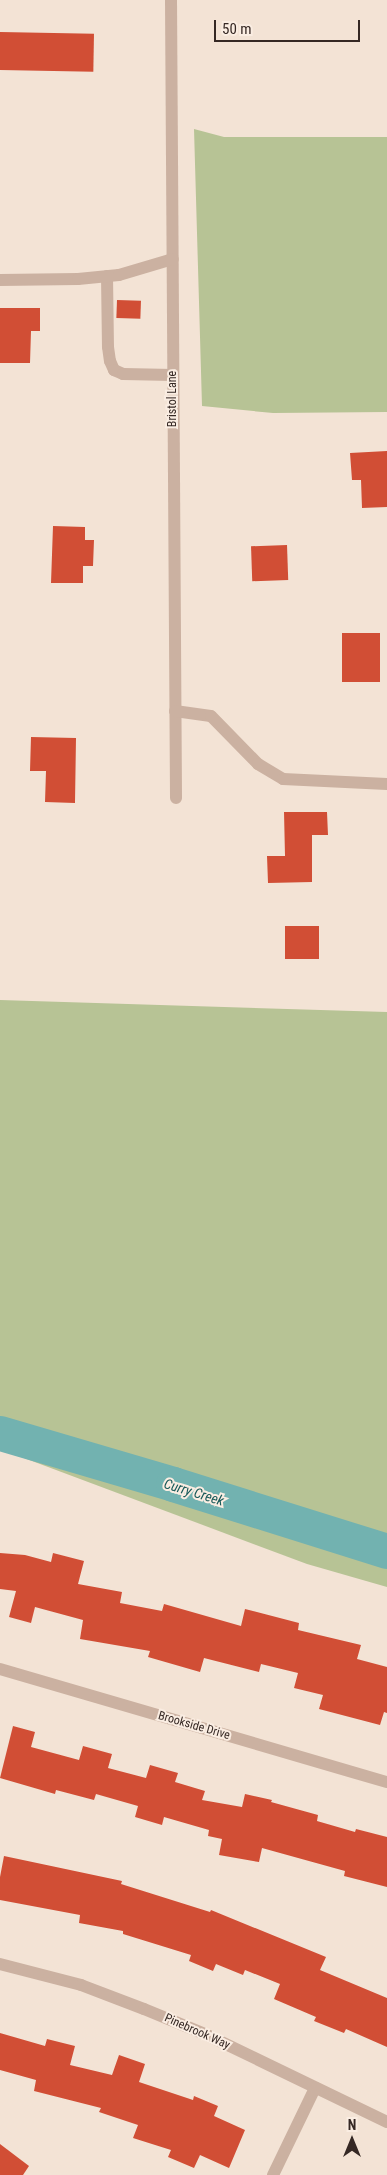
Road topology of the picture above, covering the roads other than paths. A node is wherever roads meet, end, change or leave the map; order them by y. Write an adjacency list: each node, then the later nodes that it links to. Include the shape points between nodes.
1 (171, 0): 2 (street, Bristol Lane)
2 (173, 259): 3 (street); 5 (street, Bristol Lane)
3 (107, 276): 4 (street); 5 (street, via 108,347 114,370 123,374)
4 (0, 280)
5 (173, 375): 6 (street, Bristol Lane)
6 (175, 710): 7 (street, via 211,716 258,764 283,779); 8 (street, Bristol Lane)
7 (387, 784)
8 (176, 798)
9 (0, 1669): 10 (street, Brookside Drive)
10 (387, 1782)
11 (0, 1964): 12 (street, Pinebrook Way, via 81,1985 144,2009 207,2035)
12 (315, 2088): 13 (street, Pinebrook Way); 14 (street)
13 (387, 2122)
14 (273, 2175)

